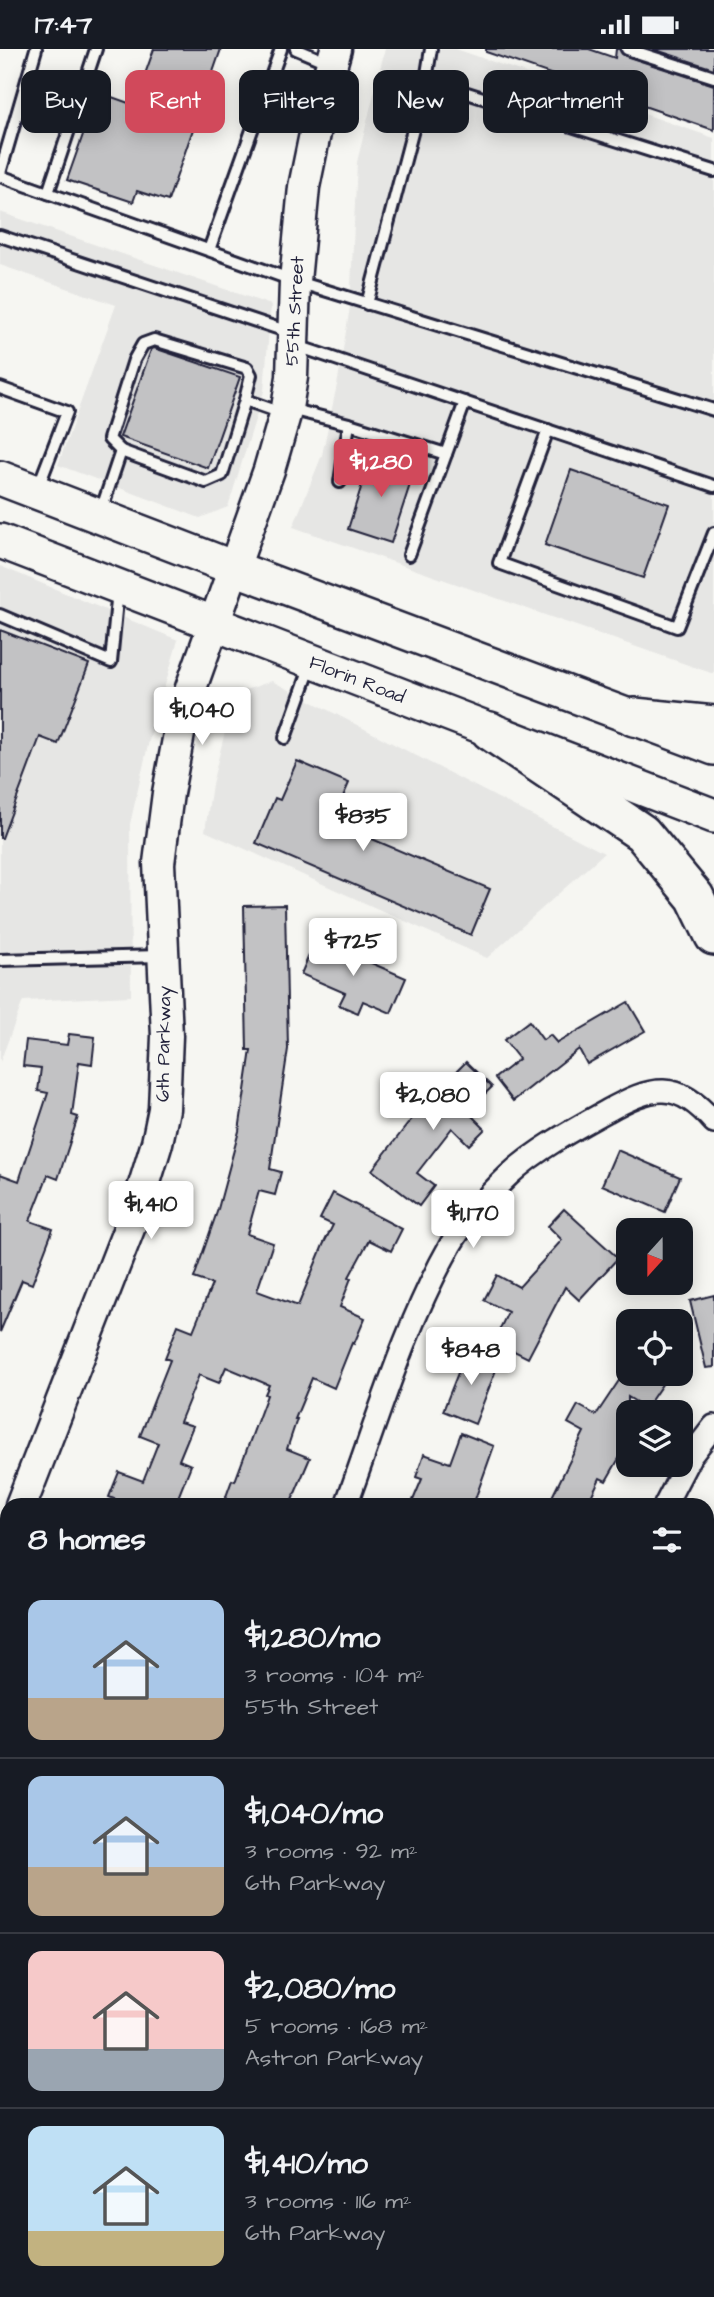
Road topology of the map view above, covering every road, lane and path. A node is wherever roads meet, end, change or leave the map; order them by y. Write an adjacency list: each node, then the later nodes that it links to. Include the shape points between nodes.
1 (36, 49): 13 (lane)
2 (96, 49): 14 (lane)
3 (281, 49): 16 (lane)
4 (296, 49): 7 (lane)
5 (431, 49): 8 (lane)
6 (627, 49): 9 (lane)
7 (334, 56): 17 (street, 55th Street, via 304,187)
8 (428, 70)
9 (714, 77)
10 (469, 94): 12 (lane)
11 (412, 133): 18 (lane)
12 (714, 171)
13 (0, 174): 14 (lane)
14 (47, 193): 16 (lane)
15 (0, 236): 19 (lane)
16 (209, 250): 17 (lane)
17 (295, 281): 18 (lane); 19 (street, 55th Street)
18 (367, 303): 23 (lane)
19 (295, 339): 22 (lane); 24 (street, 55th Street)
20 (0, 388): 32 (lane, via 66,412)
21 (245, 400): 24 (lane); 27 (lane, via 222,475 206,482); 27 (lane, via 251,375 247,368 154,340 143,344 109,439)
22 (465, 402): 26 (lane); 28 (lane)
23 (714, 411)
24 (286, 412): 25 (lane); 37 (street, 55th Street, via 270,470)
25 (349, 423): 28 (lane); 30 (lane)
26 (548, 430): 31 (lane); 34 (lane, via 499,563 677,627)
27 (121, 451): 33 (lane)
28 (446, 454): 36 (lane)
29 (0, 478): 32 (main road)
30 (340, 482)
31 (714, 486)
32 (36, 492): 33 (main road)
33 (99, 516): 37 (main road)
34 (714, 533)
35 (0, 541): 38 (main road, Florin Road)
36 (409, 555)
37 (233, 568): 40 (street, 6th Parkway); 42 (main road)
38 (118, 587): 39 (lane, via 111,662); 40 (main road, Florin Road)
39 (0, 615)
40 (212, 624): 41 (main road, Florin Road); 49 (street, 6th Parkway, via 181,723 168,793 159,863)
41 (312, 662): 44 (main road, Florin Road); 45 (lane)
42 (634, 717): 43 (highway); 46 (main road)
43 (714, 725)
44 (490, 731): 47 (main road, Florin Road); 48 (highway, via 642,833 695,897)
45 (285, 738)
46 (714, 748)
47 (714, 815)
48 (714, 936)
49 (163, 956): 50 (lane); 53 (street, 6th Parkway, via 167,1036 164,1109 157,1143 137,1208)
50 (1, 962)
51 (714, 1122): 54 (street, via 699,1105 678,1094 654,1090 569,1131 511,1173 452,1243 435,1276)
52 (714, 1426): 55 (street, via 690,1457)
53 (25, 1498)
54 (349, 1498)
55 (669, 1498)

